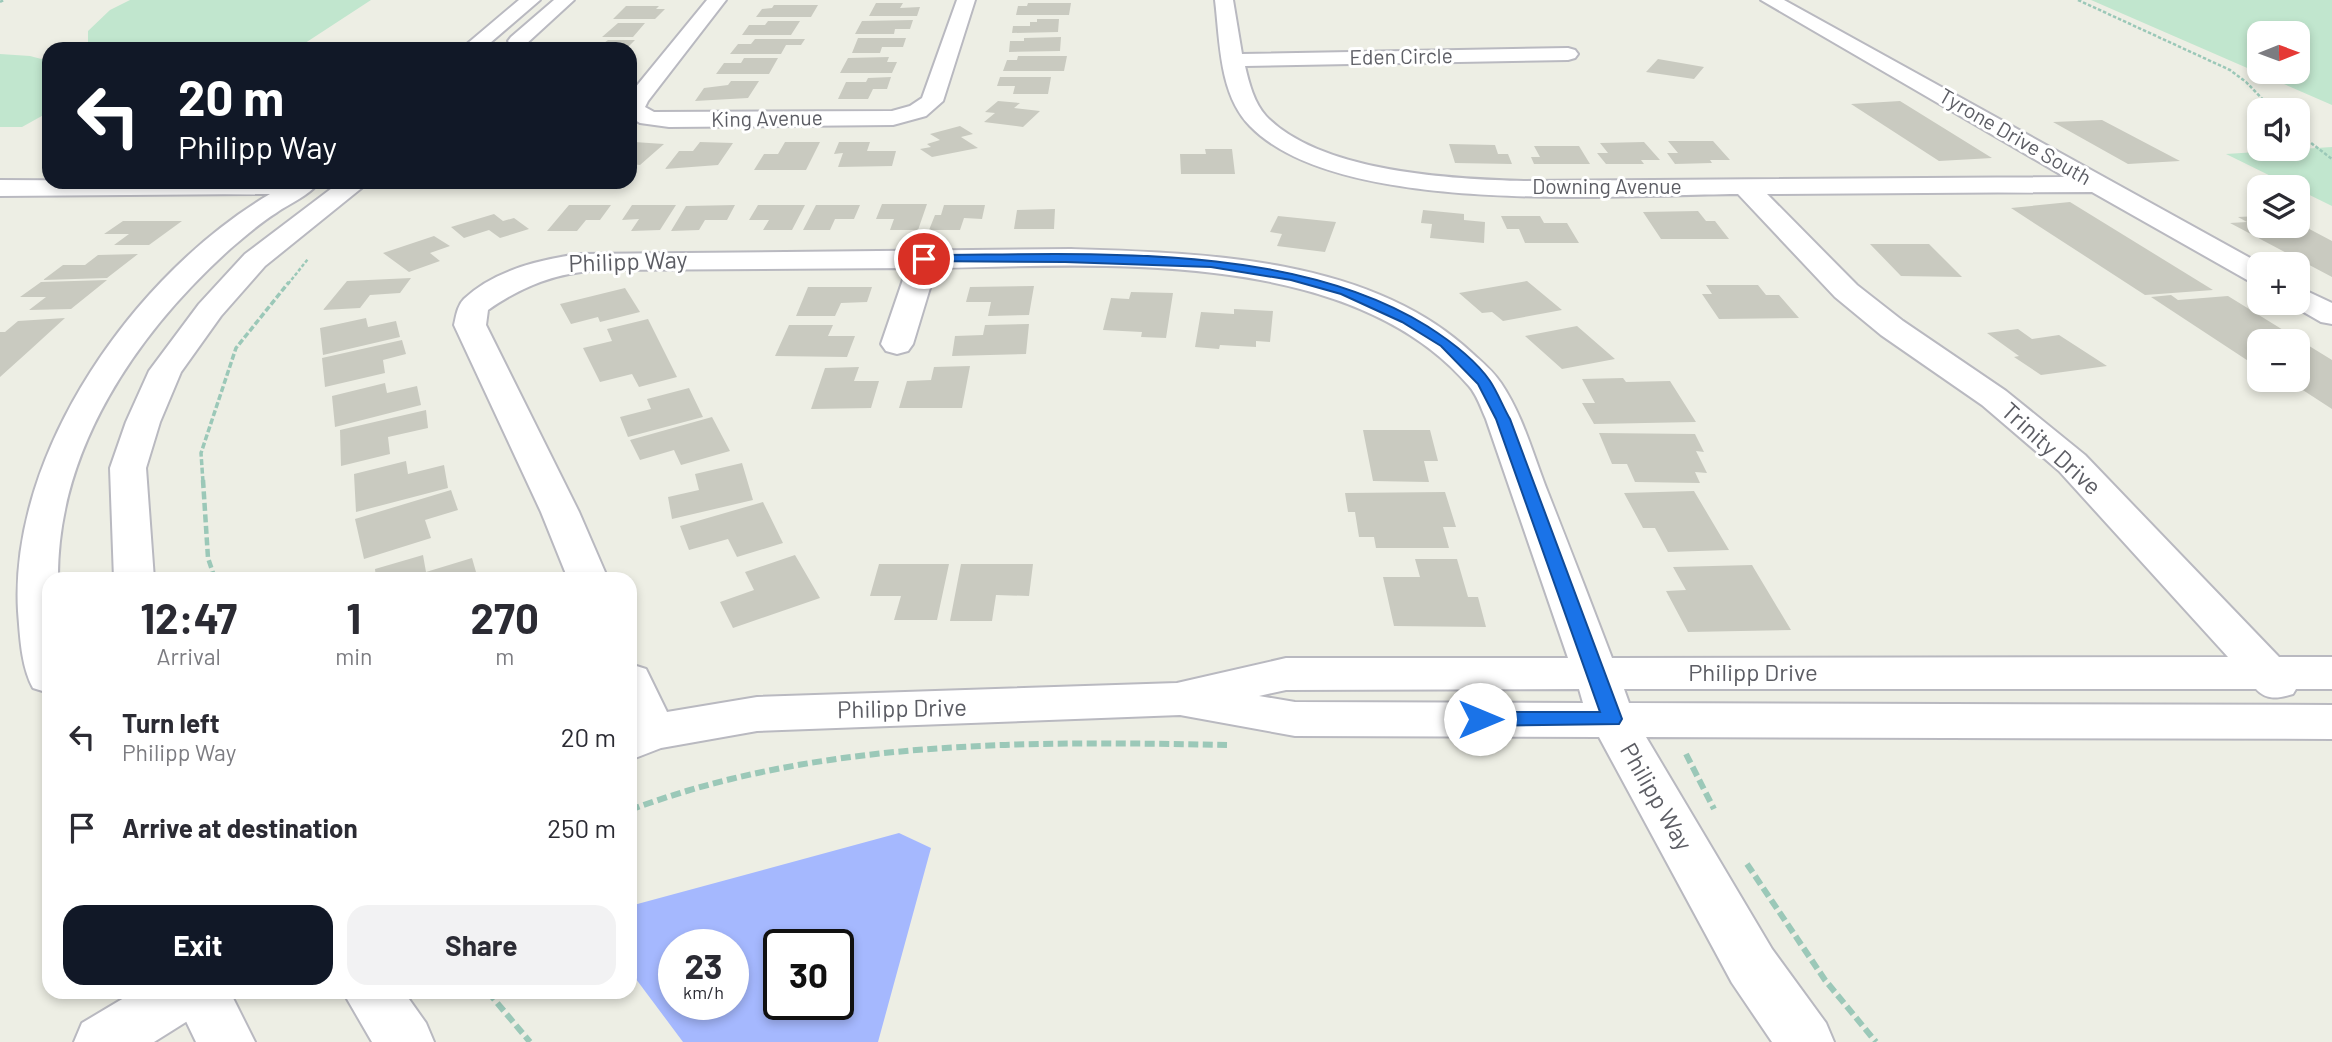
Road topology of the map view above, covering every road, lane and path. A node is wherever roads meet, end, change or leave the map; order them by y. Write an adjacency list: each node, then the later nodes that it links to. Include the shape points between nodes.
1 (4, 0): 9 (path)
2 (531, 0): 10 (street)
3 (565, 0): 11 (street)
4 (717, 0): 15 (street, King Avenue)
5 (966, 0): 16 (street, King Avenue, via 932,101 918,111 893,118 668,120)
6 (1224, 0): 13 (street, Downing Avenue)
7 (1770, 0): 19 (street, Tyrone Drive South)
8 (2078, 0): 14 (path, via 2230,70)
9 (0, 2)
10 (480, 42)
11 (516, 42)
12 (1568, 54): 13 (street, Eden Circle)
13 (1235, 60): 21 (street, Downing Avenue, via 1240,90 1257,120 1289,144 1354,167 1473,186)
14 (2261, 98)
15 (637, 100)
16 (637, 111)
17 (2310, 142): 18 (path)
18 (2332, 159)
19 (2096, 184): 21 (street, Downing Avenue); 27 (street, Tyrone Drive South)
20 (42, 187): 22 (street)
21 (1745, 187): 35 (street, Trinity Drive, via 1846,291 1994,398 2073,463)
22 (0, 188)
23 (295, 189): 34 (street, via 261,211 194,270 128,339 97,386 52,482 38,555)
24 (347, 189): 31 (street, via 255,260 165,371 128,468)
25 (314, 251): 32 (path, via 236,348 201,453)
26 (924, 259): 30 (street); 33 (street, Philipp Way, via 559,263 512,279 474,306 470,325); 37 (street, Philipp Way, via 1077,258 1211,264 1292,277 1345,291 1446,343 1484,382 1503,419)
27 (2247, 268)
28 (2310, 303): 29 (street)
29 (2332, 315)
30 (897, 344)
31 (134, 572)
32 (213, 572)
33 (585, 572)
34 (42, 629)
35 (2267, 673): 36 (street, Philipp Drive); 37 (street, Philipp Drive); 39 (street, Trinity Drive)
36 (2332, 673)
37 (1603, 696): 39 (street, Philipp Drive); 40 (street, Philipp Drive, via 1295,719 1177,699 804,711 757,714); 52 (street, Philipp Way, via 1752,966)
38 (637, 716): 40 (street)
39 (2326, 728)
40 (641, 737)
41 (1684, 750): 42 (path)
42 (1720, 821)
43 (1741, 856): 53 (path, via 1825,980)
44 (174, 999): 48 (street)
45 (204, 999): 49 (street)
46 (376, 999): 50 (street)
47 (494, 999): 51 (path)
48 (103, 1042)
49 (226, 1042)
50 (405, 1042)
51 (530, 1042)
52 (1805, 1042)
53 (1875, 1042)

